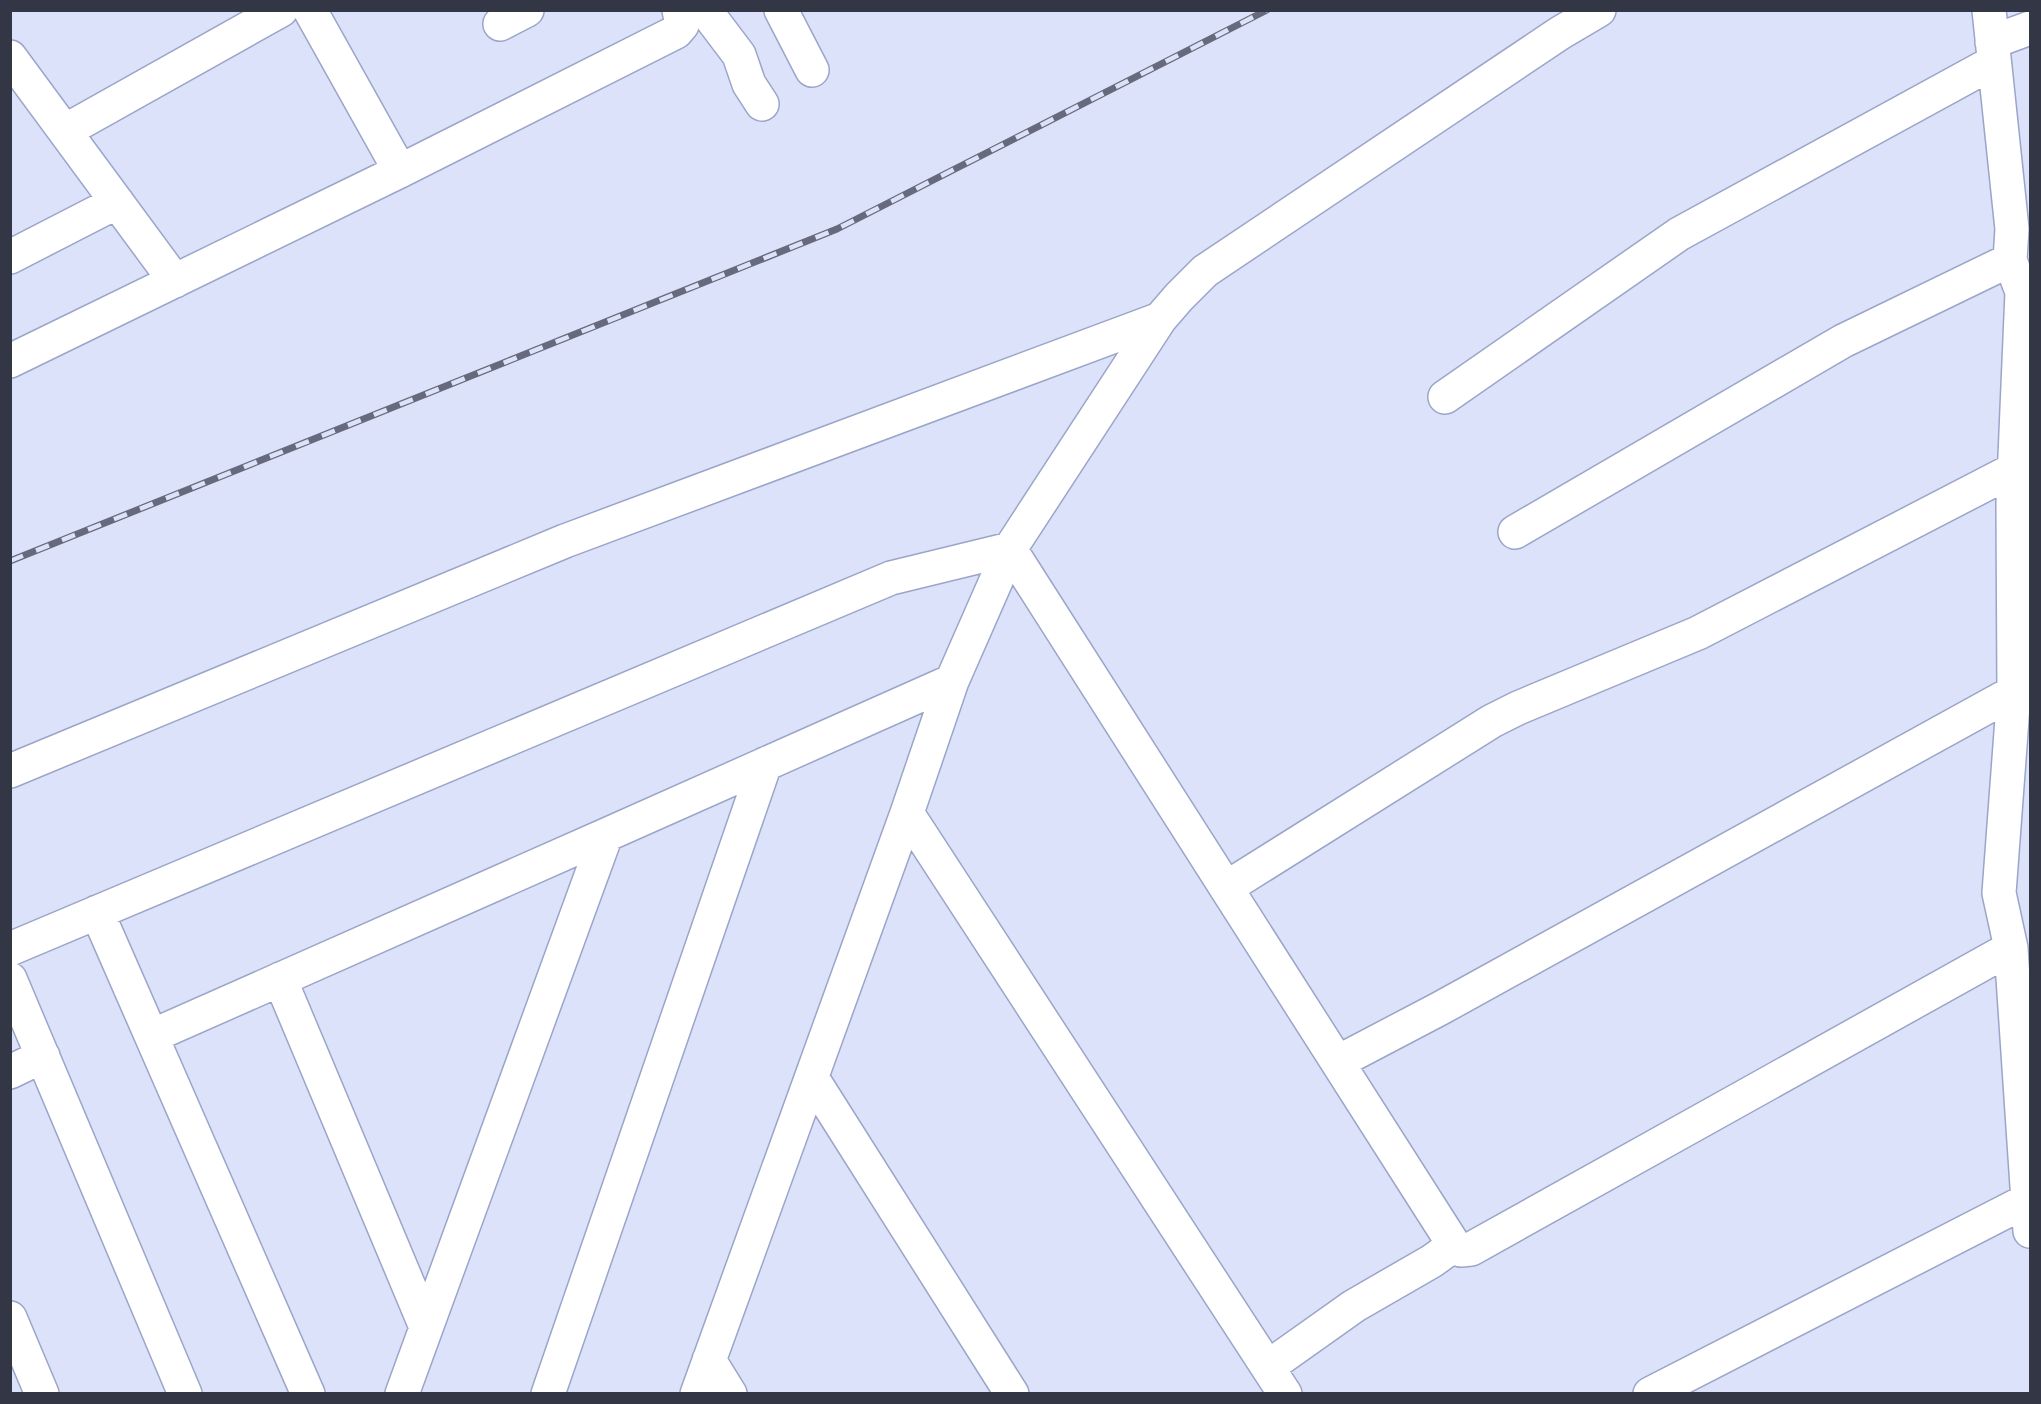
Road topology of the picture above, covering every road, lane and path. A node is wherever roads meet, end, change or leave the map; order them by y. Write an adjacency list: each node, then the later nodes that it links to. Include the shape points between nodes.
1 (281, 10): 13 (street)
2 (310, 10): 14 (street)
3 (679, 10): 14 (street, via 682,25 676,32)
4 (705, 10): 12 (street, via 739,55 749,84)
5 (781, 10): 11 (street)
6 (1599, 10): 19 (street, via 1205,271)
7 (1989, 10): 9 (street)
8 (2031, 28): 9 (street)
9 (1993, 52): 16 (street); 22 (street, via 1680,234)
10 (10, 57): 13 (street)
11 (812, 70)
12 (762, 104)
13 (65, 131): 15 (street)
14 (400, 171): 18 (street)
15 (117, 202): 17 (street); 18 (street)
16 (2017, 238): 20 (street); 25 (street)
17 (10, 257)
18 (175, 281): 21 (street)
19 (1160, 319): 26 (street); 31 (street, via 565,542)
20 (2025, 358): 23 (street)
21 (10, 361)
22 (1445, 397)
23 (2014, 469): 24 (street); 34 (street, via 1698,633 1492,721)
24 (2022, 501): 28 (street)
25 (1515, 532)
26 (1010, 549): 27 (street); 34 (street); 35 (street, via 891,578)
27 (952, 681): 30 (street); 32 (street)
28 (2014, 692): 29 (street); 42 (street)
29 (2020, 760): 37 (street, via 1999,893)
30 (765, 764): 33 (street); 55 (street)
31 (10, 771)
32 (907, 813): 44 (street); 50 (street)
33 (606, 835): 39 (street); 48 (street)
34 (1226, 888): 42 (street)
35 (98, 912): 36 (street); 40 (street)
36 (10, 948)
37 (2011, 948): 45 (street); 46 (street, via 1471,1250)
38 (10, 979): 41 (street)
39 (280, 979): 40 (street); 48 (street)
40 (152, 1036): 53 (street)
41 (43, 1056): 43 (street); 52 (street)
42 (1338, 1062): 46 (street)
43 (10, 1072)
44 (812, 1078): 49 (street); 58 (street)
45 (2029, 1215): 59 (street)
46 (1454, 1245): 50 (street, via 1354,1306)
47 (10, 1318): 51 (street)
48 (426, 1327): 54 (street)
49 (708, 1360): 56 (street); 57 (street)
50 (1276, 1380)
51 (28, 1386)
52 (186, 1394)
53 (308, 1394)
54 (402, 1394)
55 (548, 1394)
56 (698, 1394)
57 (730, 1394)
58 (1012, 1394)
59 (1650, 1394)

